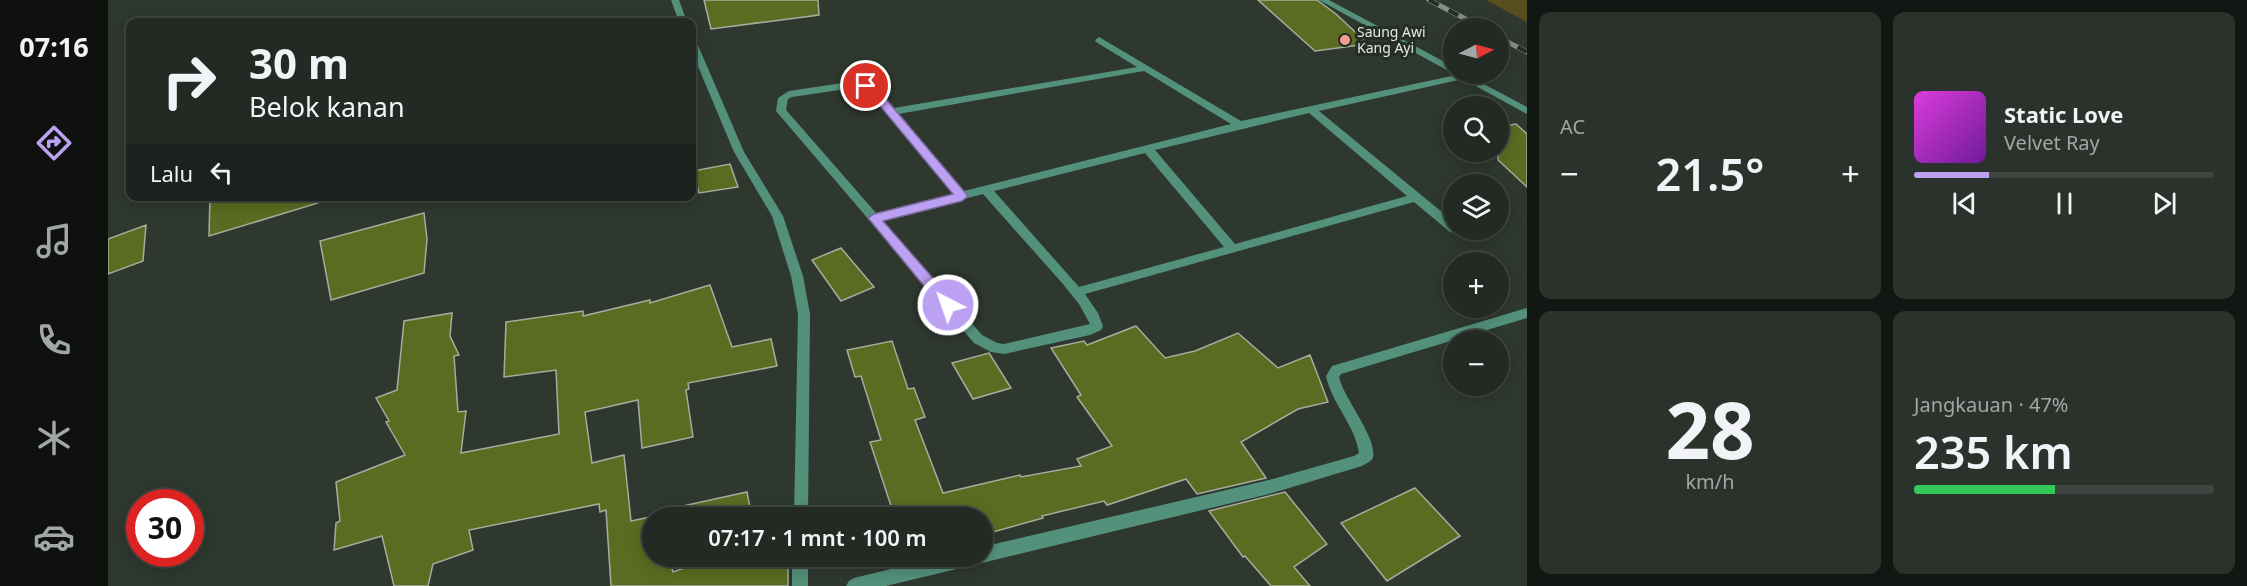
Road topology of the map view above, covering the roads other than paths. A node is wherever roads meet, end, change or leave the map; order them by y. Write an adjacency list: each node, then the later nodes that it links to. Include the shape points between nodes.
1 (675, 0): 3 (street)
2 (1323, 0): 6 (street)
3 (682, 18)
4 (1099, 40): 7 (street)
5 (696, 52): 23 (street, via 739,152 777,216 797,276 804,314)
6 (1443, 65)
7 (1147, 68): 12 (street); 13 (street)
8 (1443, 77): 10 (street)
9 (1478, 84): 11 (street)
10 (1311, 109): 13 (street); 17 (street)
11 (1527, 111)
12 (891, 112): 16 (street); 18 (street, via 871,88 860,85 789,94 780,106)
13 (1240, 126): 14 (street)
14 (1149, 149): 15 (street); 20 (street)
15 (987, 191): 16 (street); 21 (street)
16 (962, 196): 18 (street)
17 (1417, 197): 19 (street); 20 (street)
18 (874, 218): 21 (street, via 978,339 995,348 1096,326 1095,315)
19 (1443, 220)
20 (1232, 248): 21 (street)
21 (1077, 292)
22 (1527, 313): 24 (street, via 1337,369 1332,376 1334,387 1365,443 1366,456 1357,461 1269,487)
23 (801, 507)
24 (993, 552)
25 (800, 567): 27 (street)
26 (933, 567): 28 (street)
27 (800, 586)
28 (854, 586)

